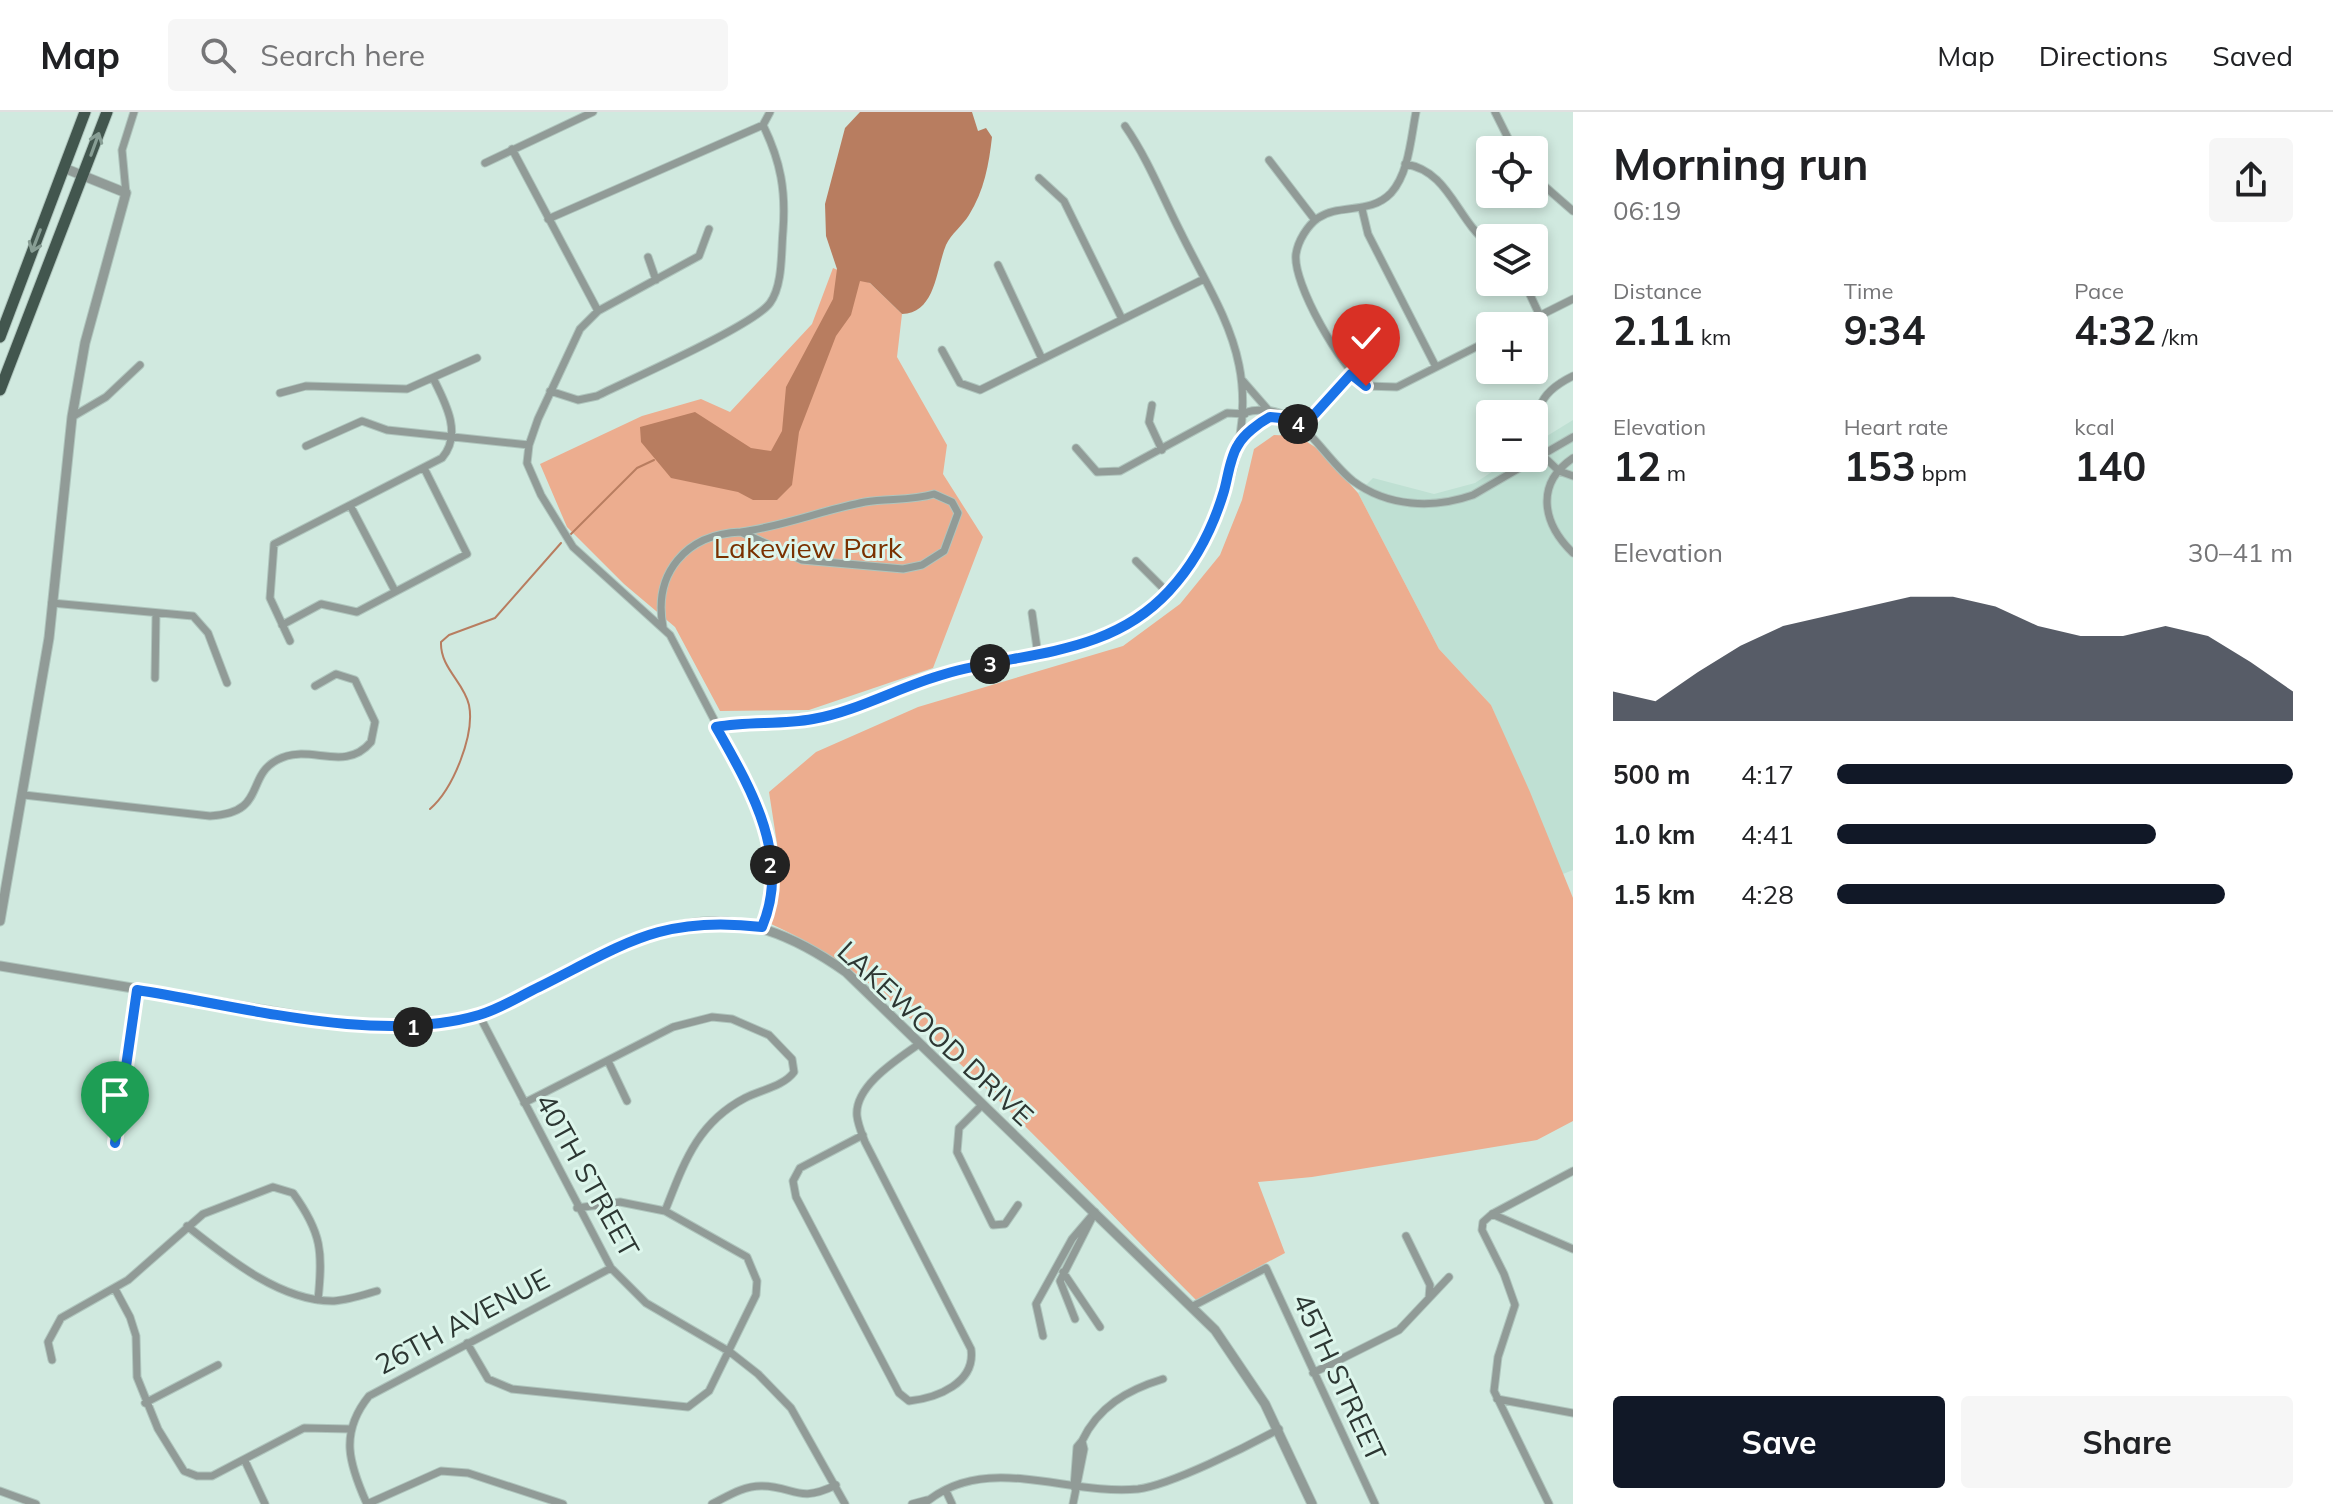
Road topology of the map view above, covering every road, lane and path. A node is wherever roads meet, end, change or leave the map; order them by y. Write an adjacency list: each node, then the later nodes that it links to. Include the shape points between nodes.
1 (85, 112): 15 (highway)
2 (107, 112): 16 (highway, one-way to 2)
3 (134, 112): 19 (street, via 122,150)
4 (593, 112): 11 (street)
5 (770, 112): 8 (street)
6 (1416, 112): 14 (street)
7 (1495, 112): 10 (street)
8 (763, 125): 22 (street); 46 (street, via 779,159 785,192 772,299 742,324 597,396 578,400)
9 (1125, 126): 28 (street)
10 (1507, 136)
11 (512, 149): 13 (street); 22 (street)
12 (1269, 160): 23 (street)
13 (485, 163)
14 (1405, 164): 20 (street, via 1391,193); 25 (street, via 1436,176)
15 (64, 168): 16 (street); 34 (highway, one-way to 34)
16 (84, 176): 19 (street); 45 (highway)
17 (1039, 178): 33 (street, via 1064,201)
18 (1548, 189): 21 (street)
19 (126, 193): 52 (street, via 85,343)
20 (1362, 209): 23 (street); 40 (street, via 1368,234)
21 (1573, 211)
22 (548, 219): 31 (street)
23 (1315, 220): 41 (street, via 1295,256 1300,281)
24 (709, 229): 29 (street, via 699,256)
25 (1476, 232)
26 (648, 257): 29 (street)
27 (998, 265): 38 (street)
28 (1204, 279): 33 (street); 44 (street, via 1227,327)
29 (656, 280): 31 (street)
30 (1573, 299): 32 (street)
31 (598, 311): 46 (street, via 570,346)
32 (1548, 312)
33 (1122, 319): 38 (street)
34 (0, 337)
35 (1476, 347): 40 (street)
36 (942, 350): 38 (street, via 960,383 973,390)
37 (477, 358): 43 (street)
38 (1042, 359)
39 (140, 365): 52 (street, via 106,397)
40 (1436, 367): 41 (street, via 1397,387 1378,389)
41 (1351, 374): 53 (street)
42 (1573, 376): 48 (street, via 1557,383)
43 (433, 378): 47 (street, via 407,389 306,386); 54 (street, via 446,403)
44 (1242, 379): 50 (street); 51 (street)
45 (0, 390)
46 (550, 391): 56 (street)
47 (280, 393)
48 (1542, 400)
49 (1152, 405): 60 (street, via 1149,422)
50 (1243, 413): 51 (street); 57 (street); 60 (street, via 1227,413)
51 (1270, 414): 53 (street); 57 (street)
52 (72, 417): 74 (street)
53 (1303, 427): 66 (street, via 1355,482 1402,503 1455,502)
54 (451, 436): 56 (street); 58 (street, via 387,430 362,421); 64 (street, via 447,453)
55 (1573, 437): 61 (street)
56 (529, 445): 78 (street, via 527,463 573,547)
57 (1237, 445): 73 (street, via 1214,521)
58 (306, 446)
59 (1076, 448): 60 (street, via 1088,464 1108,474)
60 (1162, 450)
61 (1548, 452)
62 (1573, 458): 65 (street)
63 (1548, 461): 65 (street)
64 (424, 468): 68 (street); 72 (street, via 467,554)
65 (1559, 471): 67 (street); 70 (street, via 1550,479 1546,503 1550,519)
66 (1514, 472)
67 (1573, 476)
68 (350, 505): 72 (street); 77 (street, via 274,544 269,591)
69 (741, 532): 69 (street, via 802,560 903,569 944,551 958,513 952,502 934,494 868,502); 78 (street, via 700,541 670,567 660,610)
70 (1573, 553)
71 (1136, 561): 73 (street)
72 (395, 591): 77 (street, via 357,612 321,604)
73 (1168, 593): 80 (street, via 1109,635)
74 (52, 603): 76 (street); 85 (street)
75 (1032, 613): 80 (street)
76 (156, 614): 81 (street); 82 (street, via 193,616 200,622)
77 (282, 625): 79 (street)
78 (663, 627): 84 (street)
79 (290, 641)
80 (1038, 655): 84 (street, via 942,674 828,716)
81 (155, 678)
82 (227, 683)
83 (315, 686): 85 (street, via 336,674 355,680 375,722 371,742 346,759 278,759 237,812 210,816)
84 (716, 727): 87 (street, via 764,820 771,901)
85 (24, 795): 86 (street)
86 (0, 921)
87 (762, 927): 90 (street, LAKEWOOD DRIVE, via 717,922 670,927 625,943); 91 (street, LAKEWOOD DRIVE, via 846,972)
88 (0, 966): 89 (street, LAKEWOOD DRIVE)
89 (137, 990): 90 (street, LAKEWOOD DRIVE, via 367,1027 416,1027); 97 (street)
90 (479, 1015): 94 (street, 40TH STREET)
91 (919, 1044): 95 (street, LAKEWOOD DRIVE); 96 (street, via 864,1093 856,1113)
92 (608, 1061): 93 (street); 94 (street); 101 (street, via 673,1027 712,1017 732,1019 769,1035 792,1059 794,1072 784,1082 732,1105 707,1125 690,1149)
93 (627, 1101)
94 (524, 1103): 100 (street, 40TH STREET)
95 (982, 1105): 99 (street, via 959,1128 957,1152 993,1225 1005,1224); 102 (street, LAKEWOOD DRIVE)
96 (863, 1135): 96 (street, via 971,1349 965,1376 923,1400 909,1401 899,1393 796,1197 793,1181 800,1168)
97 (115, 1143)
98 (1573, 1171): 103 (street)
99 (1018, 1205)
100 (577, 1208): 101 (street, via 620,1202); 107 (street, 40TH STREET)
101 (665, 1211): 119 (street, via 736,1248 754,1268 756,1295)
102 (1095, 1212): 108 (street); 114 (street, LAKEWOOD DRIVE); 117 (street, via 1072,1239 1036,1304)
103 (1492, 1214): 106 (street); 124 (street, via 1482,1230 1515,1305 1493,1377)
104 (187, 1226): 110 (street); 113 (street, via 281,1288); 113 (street, via 260,1191 287,1189 301,1204 322,1253)
105 (1406, 1236): 112 (street, via 1430,1285)
106 (1573, 1249)
107 (611, 1268): 118 (street, 26TH AVENUE); 119 (street, 40TH STREET, via 646,1303)
108 (1063, 1272): 115 (street, via 1060,1281); 116 (street)
109 (1449, 1277): 112 (street)
110 (115, 1289): 120 (street, via 61,1318 48,1342); 125 (street, via 136,1336 137,1377)
111 (377, 1291): 113 (street)
112 (1429, 1298): 122 (street, via 1399,1330)
113 (318, 1300)
114 (1193, 1306): 122 (street, 45TH STREET, via 1266,1268); 128 (street, LAKEWOOD DRIVE, via 1243,1369)
115 (1075, 1319)
116 (1100, 1327)
117 (1043, 1336)
118 (467, 1343): 119 (street, via 480,1368 499,1386 688,1407 709,1391); 127 (street, 26TH AVENUE, via 369,1396)
119 (730, 1352): 130 (street, 40TH STREET, via 791,1408)
120 (52, 1360)
121 (218, 1365): 125 (street)
122 (1313, 1373): 145 (street, 45TH STREET)
123 (1163, 1379): 131 (street, via 1099,1412 1082,1441)
124 (1497, 1399): 126 (street); 146 (street)
125 (145, 1403): 129 (street, via 184,1471 206,1476)
126 (1573, 1413)
127 (350, 1429): 129 (street, via 304,1428); 137 (street, via 350,1466)
128 (1279, 1429): 131 (street, via 1141,1489); 144 (street, LAKEWOOD DRIVE)
129 (245, 1461): 136 (street)
130 (836, 1485): 139 (street, via 799,1496 758,1486); 140 (street, 40TH STREET)
131 (1074, 1487): 133 (street, via 985,1476); 143 (street)
132 (0, 1491): 135 (street)
133 (946, 1491): 134 (street); 142 (street)
134 (926, 1502): 141 (street)
135 (36, 1504)
136 (265, 1504)
137 (367, 1504): 138 (street, via 428,1474 455,1471)
138 (563, 1504)
139 (712, 1504)
140 (845, 1504)
141 (912, 1504)
142 (952, 1504)
143 (1073, 1504)
144 (1312, 1504)
145 (1375, 1504)
146 (1549, 1504)

